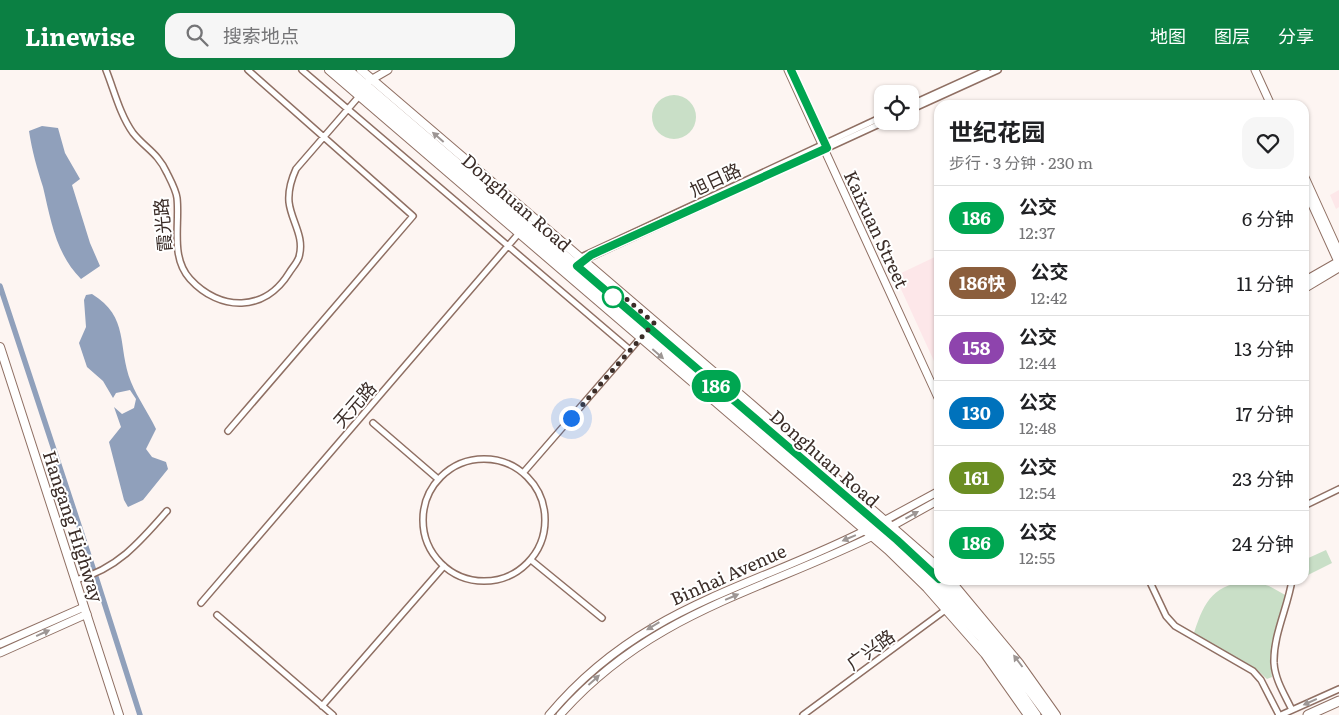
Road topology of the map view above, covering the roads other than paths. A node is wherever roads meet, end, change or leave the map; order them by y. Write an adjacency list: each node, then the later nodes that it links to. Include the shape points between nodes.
1 (106, 70): 23 (street, 霞光路, via 134,134 158,157 177,195 176,243 189,278 206,293 228,304 251,302 276,291 299,257 300,231 289,204 289,183 296,169)
2 (248, 70): 23 (street)
3 (302, 70): 20 (street)
4 (330, 70): 15 (main road)
5 (338, 70): 15 (highway, Donghuan Road)
6 (348, 70): 15 (highway, Donghuan Road)
7 (360, 70): 15 (main road)
8 (388, 70): 15 (main road, 霞光路)
9 (395, 70): 15 (main road, 霞光路)
10 (789, 70): 24 (main road, Kaixuan Street)
11 (987, 70): 18 (street)
12 (998, 70): 19 (street)
13 (1250, 70): 16 (main road)
14 (1255, 70): 17 (main road)
15 (366, 87): 20 (street, 霞光路); 27 (highway, Donghuan Road); 31 (main road, one-way to 15)
16 (1264, 100)
17 (1269, 100)
18 (919, 101)
19 (919, 106)
20 (348, 109): 23 (street, 霞光路); 28 (street)
21 (874, 121): 24 (street, 旭日路)
22 (874, 126): 24 (street, 旭日路)
23 (324, 135): 41 (street, via 413,216)
24 (824, 146): 31 (street, 旭日路); 38 (main road, Kaixuan Street); 39 (main road, Kaixuan Street)
25 (1309, 187): 29 (main road)
26 (1309, 198): 30 (main road)
27 (523, 229): 28 (street, 天元路); 31 (highway, Donghuan Road); 31 (main road)
28 (508, 246): 36 (street); 59 (street, 天元路)
29 (1339, 252)
30 (1339, 264): 32 (main road); 33 (main road)
31 (573, 267): 34 (highway, Donghuan Road); 34 (main road)
32 (1309, 279)
33 (1309, 285)
34 (647, 331): 36 (street); 49 (highway, Donghuan Road); 49 (main road, one-way to 49)
35 (0, 347): 54 (main road, Hangang Highway)
36 (630, 350): 42 (street)
37 (0, 360): 61 (main road, Hangang Highway)
38 (934, 380)
39 (934, 389)
40 (373, 423): 43 (street)
41 (228, 431)
42 (523, 473): 43 (street, via 496,459 475,459 455,466); 50 (street, via 543,499 546,520 542,541)
43 (438, 479): 52 (street, via 423,514 424,534)
44 (1339, 489): 47 (street)
45 (934, 494): 49 (main road, Binhai Avenue)
46 (934, 502): 49 (main road, Binhai Avenue, one-way to 46)
47 (1309, 504)
48 (167, 511): 54 (street, via 118,562 99,573)
49 (878, 529): 51 (main road); 53 (highway, Donghuan Road); 60 (highway, Donghuan Road); 73 (main road, Binhai Avenue, one-way to 73, via 698,602 661,621 602,662); 74 (main road, Binhai Avenue, one-way to 49, via 608,668 666,628)
50 (531, 560): 52 (street, via 517,572 499,580 479,581 460,576); 63 (street)
51 (934, 565)
52 (444, 566): 68 (street)
53 (934, 576)
54 (76, 580): 61 (main road, Hangang Highway)
55 (944, 585): 78 (highway, Donghuan Road, via 987,632)
56 (954, 585): 79 (main road, one-way to 56, via 1019,663)
57 (1151, 585): 80 (street, via 1166,616 1175,626 1253,671)
58 (1291, 585): 69 (street, via 1274,664)
59 (201, 603)
60 (950, 607): 75 (street, 广兴路); 76 (main road); 77 (highway, Donghuan Road, via 981,637)
61 (83, 611): 64 (main road); 65 (main road, one-way to 61); 70 (main road, Hangang Highway); 71 (main road, Hangang Highway)
62 (217, 615): 68 (street)
63 (602, 618)
64 (0, 644)
65 (0, 653)
66 (1339, 689): 69 (street, one-way to 69)
67 (1339, 701): 81 (highway)
68 (322, 706): 72 (street)
69 (1292, 710): 80 (street)
70 (115, 715)
71 (119, 715)
72 (333, 715)
73 (549, 715)
74 (560, 715)
75 (804, 715)
76 (1028, 715)
77 (1036, 715)
78 (1048, 715)
79 (1056, 715)
80 (1280, 715)
81 (1308, 715)

